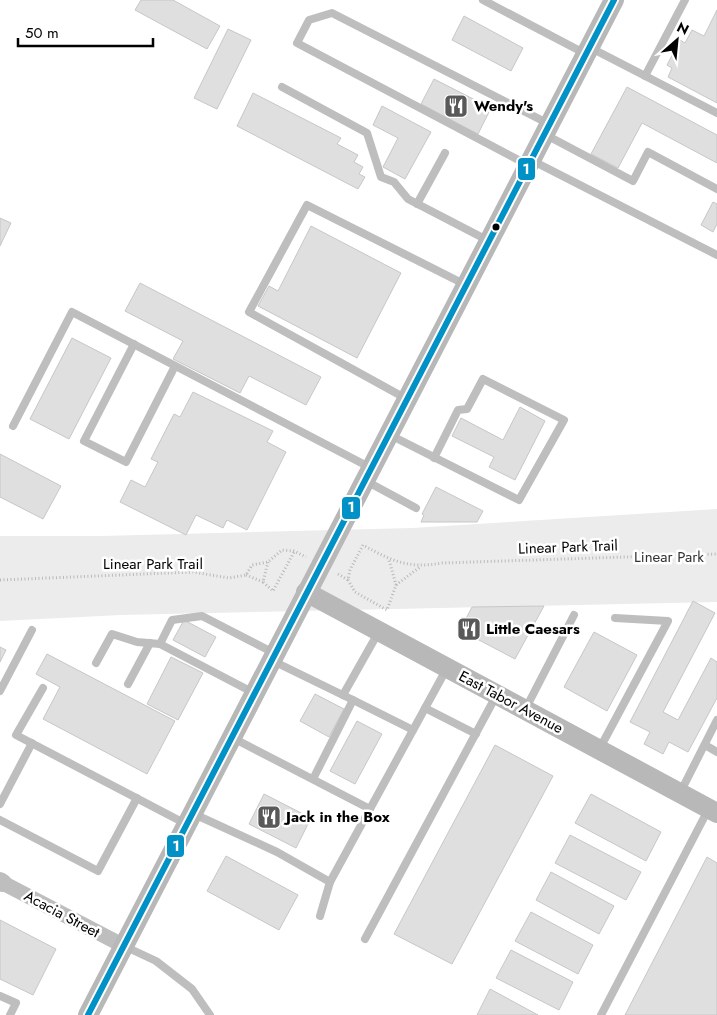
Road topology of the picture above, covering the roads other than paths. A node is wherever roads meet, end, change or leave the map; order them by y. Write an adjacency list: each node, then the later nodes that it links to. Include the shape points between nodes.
1 (483, 0): 4 (lane)
2 (614, 0): 4 (main road)
3 (685, 0): 5 (lane)
4 (588, 51): 5 (lane); 8 (main road)
5 (645, 76): 7 (lane)
6 (282, 87): 12 (lane, via 367,133 382,177 394,182 408,199)
7 (717, 113)
8 (547, 129): 10 (main road); 10 (lane, via 332,13 309,20 297,43); 11 (lane, via 633,181 648,152)
9 (445, 153): 12 (lane)
10 (530, 163): 13 (main road); 14 (lane)
11 (717, 189)
12 (417, 204): 13 (lane)
13 (489, 241): 15 (main road)
14 (717, 255)
15 (466, 286): 18 (main road); 18 (lane, via 307,206 249,312)
16 (134, 344): 17 (lane); 17 (lane, via 84,441 126,462); 19 (lane, via 72,312)
17 (175, 366): 22 (lane)
18 (407, 399): 20 (main road)
19 (13, 426)
20 (388, 434): 21 (lane); 22 (main road)
21 (434, 458): 21 (lane, via 519,500 564,420 483,379 467,409 458,410)
22 (368, 474): 23 (lane); 24 (main road)
23 (416, 508)
24 (306, 592): 28 (main road, East Tabor Avenue); 31 (main road)
25 (574, 615): 42 (lane)
26 (615, 618): 49 (lane, via 668,621)
27 (32, 630): 36 (lane)
28 (379, 631): 33 (main road, East Tabor Avenue); 39 (lane)
29 (150, 643): 30 (lane); 32 (lane, via 112,634); 34 (lane)
30 (160, 644): 31 (lane, via 172,620 202,616); 37 (lane)
31 (273, 656): 37 (main road); 39 (lane)
32 (96, 663)
33 (447, 668): 38 (main road, East Tabor Avenue); 41 (lane)
34 (128, 684)
35 (42, 688): 47 (lane, via 16,735)
36 (0, 691)
37 (254, 693): 46 (main road)
38 (497, 694): 42 (main road, East Tabor Avenue); 45 (lane)
39 (343, 696): 40 (lane)
40 (353, 700): 44 (lane); 51 (lane)
41 (425, 708): 44 (lane); 45 (lane)
42 (525, 710): 49 (main road, East Tabor Avenue)
43 (717, 720): 48 (lane)
44 (413, 730): 55 (lane)
45 (476, 734): 62 (lane)
46 (231, 737): 51 (lane); 57 (main road)
47 (32, 743): 53 (lane); 54 (lane)
48 (704, 745): 50 (lane); 52 (lane)
49 (599, 750): 52 (main road, East Tabor Avenue)
50 (717, 752)
51 (313, 779): 55 (lane)
52 (680, 793): 56 (main road, East Tabor Avenue)
53 (137, 798): 57 (lane); 58 (lane, via 98,871)
54 (0, 804)
55 (370, 809): 60 (lane)
56 (713, 810): 68 (lane)
57 (189, 818): 60 (lane, via 277,852); 63 (main road)
58 (0, 820)
59 (2, 882): 63 (street, Acacia Street)
60 (330, 882): 61 (lane)
61 (320, 916)
62 (365, 939)
63 (124, 946): 66 (main road); 67 (lane, via 156,960 192,989)
64 (0, 996): 65 (lane, via 16,1003)
65 (10, 1015)
66 (88, 1015)
67 (210, 1015)
68 (601, 1015)

